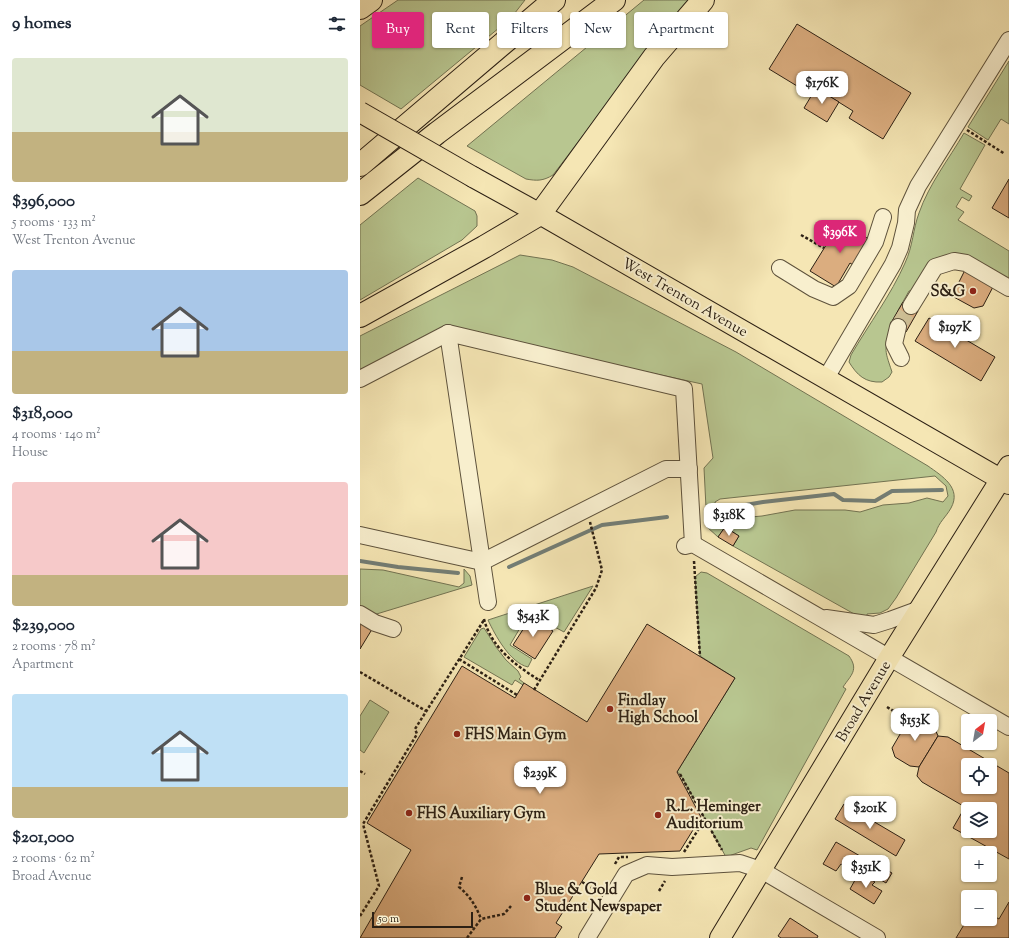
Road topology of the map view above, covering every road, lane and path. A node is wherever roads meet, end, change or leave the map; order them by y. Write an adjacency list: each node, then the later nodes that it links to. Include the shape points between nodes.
1 (371, 0): 5 (highway)
2 (554, 0): 10 (highway)
3 (614, 0): 11 (highway)
4 (703, 0): 12 (highway, via 654,57)
5 (360, 8)
6 (1009, 40): 23 (street, via 918,186 907,210 900,248 893,264)
7 (360, 112): 12 (main road, West Trenton Avenue, bridge)
8 (969, 132): 9 (path)
9 (1005, 154)
10 (360, 165)
11 (360, 194)
12 (540, 214): 19 (highway); 23 (main road, West Trenton Avenue)
13 (883, 217): 16 (street, via 874,242 849,286 833,297 814,289)
14 (801, 235): 15 (path)
15 (824, 248)
16 (780, 268)
17 (1009, 288): 18 (street, via 966,263 954,261 935,267)
18 (911, 306)
19 (360, 316)
20 (898, 327): 22 (street, via 894,344)
21 (448, 333): 24 (street); 25 (street, via 684,389); 30 (street)
22 (901, 358)
23 (826, 378): 26 (main road, West Trenton Avenue)
24 (360, 379)
25 (689, 469): 29 (street); 30 (street, via 666,469)
26 (1006, 476): 32 (main road, Broad Avenue)
27 (591, 526): 41 (path, via 602,570 596,588)
28 (360, 535): 30 (street)
29 (689, 545): 34 (street); 37 (path)
30 (482, 562): 31 (street)
31 (485, 607): 35 (path)
32 (920, 609): 34 (street, via 874,624); 38 (main road, Broad Avenue)
33 (360, 614): 36 (street)
34 (817, 616): 38 (street)
35 (484, 620): 39 (path); 41 (path, via 493,639 511,661)
36 (392, 629)
37 (700, 656)
38 (889, 658): 47 (street); 54 (main road, Broad Avenue)
39 (459, 660): 43 (path); 45 (path)
40 (360, 672): 45 (path)
41 (539, 680): 42 (path)
42 (534, 690)
43 (517, 695)
44 (887, 707): 46 (path)
45 (426, 711): 59 (path, via 415,729 417,734 362,824 379,886)
46 (908, 720)
47 (1009, 727)
48 (360, 771): 49 (path)
49 (365, 774)
50 (680, 774): 51 (path)
51 (705, 819): 52 (path); 53 (path)
52 (682, 856)
53 (726, 856)
54 (761, 870): 62 (street, via 740,863 672,867 647,865 626,874); 63 (main road, Broad Avenue); 64 (street)
55 (462, 877): 60 (path, via 459,887 475,904)
56 (582, 882): 57 (path)
57 (598, 892)
58 (511, 906): 60 (path, via 504,914)
59 (360, 916)
60 (481, 919): 61 (path)
61 (467, 938)
62 (587, 938)
63 (720, 938)
64 (876, 938)

